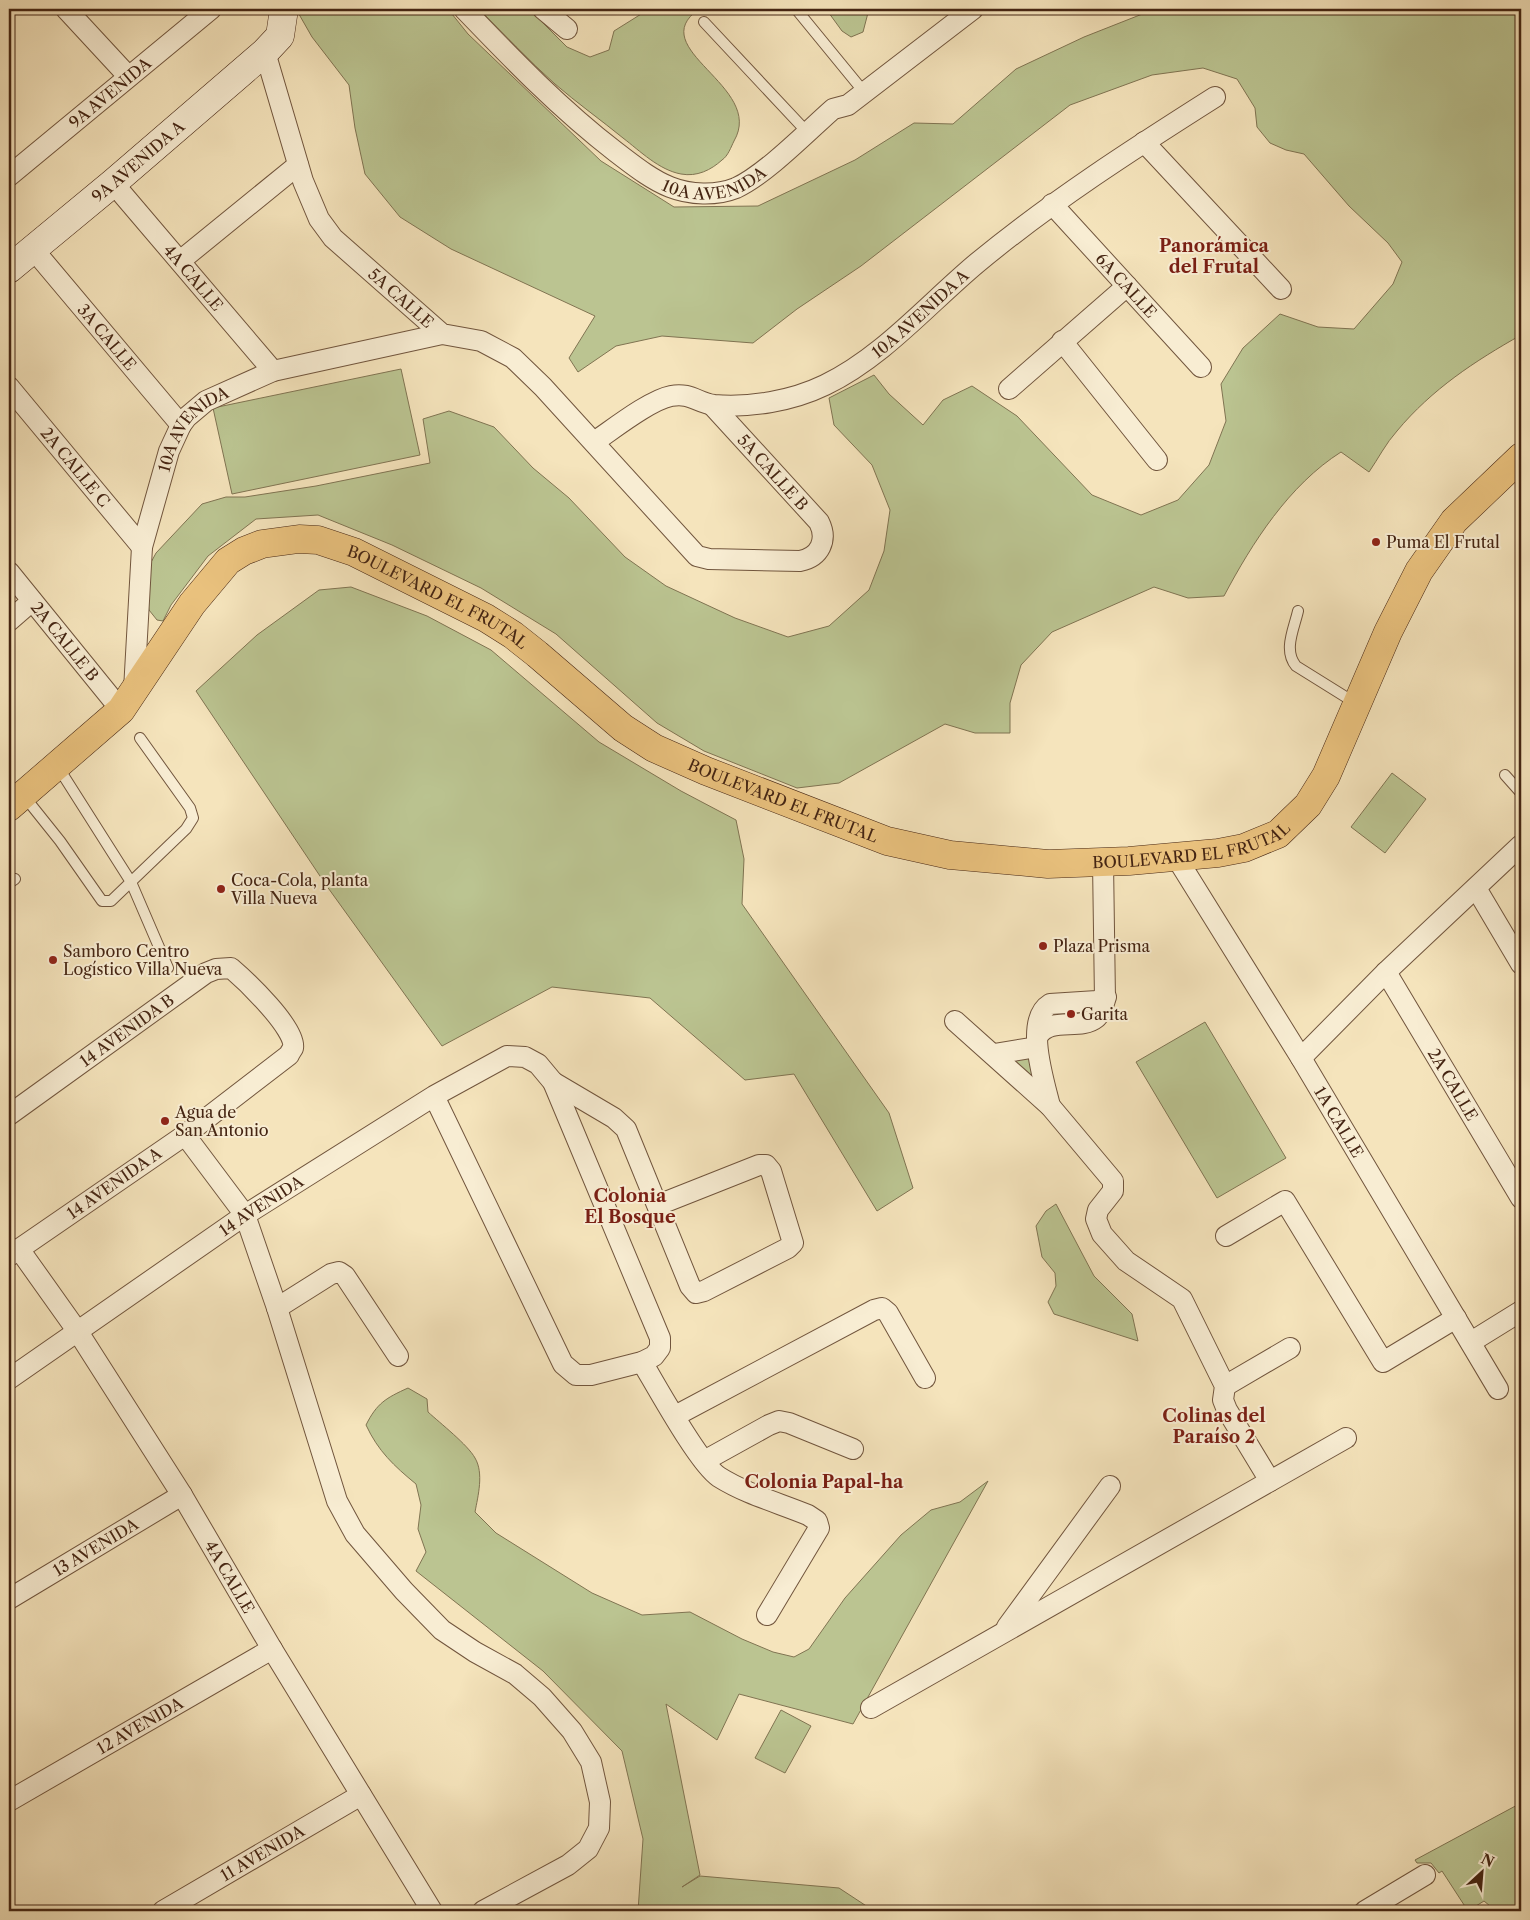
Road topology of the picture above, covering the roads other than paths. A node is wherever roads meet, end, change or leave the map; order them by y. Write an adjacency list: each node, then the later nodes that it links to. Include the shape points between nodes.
1 (66, 9): 11 (street)
2 (210, 9): 11 (street, 9A AVENIDA)
3 (284, 9): 10 (street, via 280,36)
4 (464, 9): 14 (street, 10A AVENIDA, via 568,112 636,167 668,186 701,193 720,193 737,187 758,174)
5 (543, 9): 9 (street)
6 (796, 9): 12 (lane)
7 (972, 9): 12 (street, 10A AVENIDA)
8 (704, 22): 14 (lane)
9 (567, 29)
10 (265, 52): 16 (street, 5A CALLE); 18 (street, 9A AVENIDA A)
11 (128, 76): 17 (street, 9A AVENIDA)
12 (864, 92): 14 (street, 10A AVENIDA, via 848,105 833,109)
13 (1215, 97): 15 (street, 10A AVENIDA A)
14 (807, 132)
15 (1144, 142): 19 (street, 10A AVENIDA A); 24 (street)
16 (298, 164): 21 (street); 25 (street, 5A CALLE, via 319,219 333,238)
17 (9, 176)
18 (113, 183): 20 (street, 9A AVENIDA A); 21 (street, 4A CALLE)
19 (1052, 204): 23 (street, 6A CALLE); 31 (street, 10A AVENIDA A, via 977,263 885,345 843,375 824,386 779,400 750,405)
20 (33, 249): 22 (street, 9A AVENIDA A); 32 (street, 3A CALLE)
21 (180, 261): 28 (street, 4A CALLE)
22 (9, 269)
23 (1127, 286): 26 (street); 27 (street, 6A CALLE)
24 (1281, 289)
25 (442, 334): 28 (street, 10A AVENIDA); 33 (street, 5A CALLE, via 481,341 513,358)
26 (1062, 341): 30 (street); 35 (street)
27 (1201, 367)
28 (273, 371): 32 (street, 10A AVENIDA, via 206,401)
29 (9, 387): 36 (street, 2A CALLE C)
30 (1010, 389)
31 (712, 405): 33 (street, 10A AVENIDA A, via 687,395 666,398); 37 (street, 5A CALLE B, via 819,522 823,532 822,544 811,558 800,561)
32 (181, 425): 36 (street, 10A AVENIDA, via 157,490)
33 (594, 442): 37 (street, 5A CALLE)
34 (1521, 457): 43 (main road, BOULEVARD EL FRUTAL, via 1454,521 1423,564 1388,632)
35 (1157, 460)
36 (142, 547): 42 (street, 10A AVENIDA)
37 (697, 556)
38 (9, 572): 39 (street, 2A CALLE B)
39 (32, 601): 41 (street); 42 (street, 2A CALLE B)
40 (1298, 611): 43 (lane, via 1289,646 1291,660)
41 (9, 621)
42 (127, 700): 45 (main road, BOULEVARD EL FRUTAL); 51 (main road, BOULEVARD EL FRUTAL, via 192,604 228,561 262,544 280,540 318,540 354,552 486,618 537,654 623,728 654,748 706,772 887,842 916,849 1003,861 1048,864)
43 (1358, 704): 50 (main road, BOULEVARD EL FRUTAL, via 1326,776 1308,805 1288,826 1256,845)
44 (140, 738): 52 (lane, via 190,808 192,818 186,829)
45 (58, 766): 48 (main road, BOULEVARD EL FRUTAL); 52 (lane)
46 (1504, 775): 47 (lane)
47 (1521, 793)
48 (16, 801): 52 (lane, via 60,841 102,901 111,902)
49 (1521, 845): 53 (street)
50 (1176, 857): 51 (main road, BOULEVARD EL FRUTAL); 61 (street, 1A CALLE)
51 (1103, 862): 58 (street, via 1106,997 1097,1001 1050,1004 1040,1014)
52 (131, 882): 55 (lane)
53 (1476, 888): 54 (street); 56 (street)
54 (1521, 964)
55 (168, 968)
56 (1386, 972): 61 (street); 67 (street, 2A CALLE)
57 (955, 1021): 59 (street)
58 (1038, 1042): 59 (street); 64 (street)
59 (994, 1054): 64 (street)
60 (289, 1055): 65 (street, 14 AVENIDA B, via 293,1047 292,1037 265,1000 231,968 216,969); 66 (street, 14 AVENIDA A)
61 (1301, 1058): 74 (street, 1A CALLE)
62 (553, 1082): 63 (street, 14 AVENIDA, via 538,1064 525,1057 506,1056); 68 (street, via 614,1118 626,1129); 79 (street, via 660,1338 660,1348 654,1356)
63 (434, 1096): 69 (street, 14 AVENIDA); 79 (street, via 563,1364 576,1375 591,1375)
64 (1050, 1106): 82 (street, via 1113,1181 1112,1191 1098,1210 1096,1219 1102,1234 1126,1261 1182,1300)
65 (9, 1115)
66 (185, 1134): 69 (street); 71 (street, 14 AVENIDA A)
67 (1521, 1198)
68 (658, 1205): 68 (street, via 690,1286 696,1293 793,1243 774,1180 766,1165)
69 (245, 1216): 72 (street); 75 (street, 14 AVENIDA)
70 (1226, 1236): 74 (street, via 1285,1201 1383,1362)
71 (14, 1252): 75 (street, 4A CALLE)
72 (277, 1308): 78 (street, via 339,1272 345,1276); 101 (street, via 337,1501 355,1534 442,1630 515,1674 542,1696 572,1730 591,1762 600,1802 599,1828 588,1849 568,1865)
73 (1521, 1312): 76 (street)
74 (1456, 1318): 76 (street, 1A CALLE)
75 (78, 1332): 81 (street, 14 AVENIDA); 90 (street, 4A CALLE)
76 (1471, 1342): 83 (street, 1A CALLE)
77 (1290, 1348): 82 (street)
78 (398, 1356)
79 (642, 1362): 84 (street)
80 (925, 1378): 84 (street, via 882,1308)
81 (9, 1379)
82 (1225, 1386): 88 (street, via 1226,1410)
83 (1498, 1389)
84 (675, 1416): 87 (street)
85 (1346, 1438): 88 (street)
86 (853, 1449): 87 (street, via 779,1421)
87 (704, 1461): 92 (street, via 717,1476 732,1484 817,1521 819,1528)
88 (1270, 1481): 93 (street)
89 (1110, 1486): 93 (street)
90 (182, 1495): 91 (street, 13 AVENIDA); 94 (street, 4A CALLE)
91 (9, 1599)
92 (767, 1615)
93 (1002, 1633): 95 (street)
94 (272, 1649): 96 (street, 4A CALLE); 97 (street, 12 AVENIDA)
95 (870, 1708)
96 (361, 1795): 99 (street, 11 AVENIDA); 100 (street, 4A CALLE)
97 (9, 1801)
98 (1425, 1875): 102 (street)
99 (163, 1911)
100 (432, 1911)
101 (483, 1911)
102 (1365, 1911)

